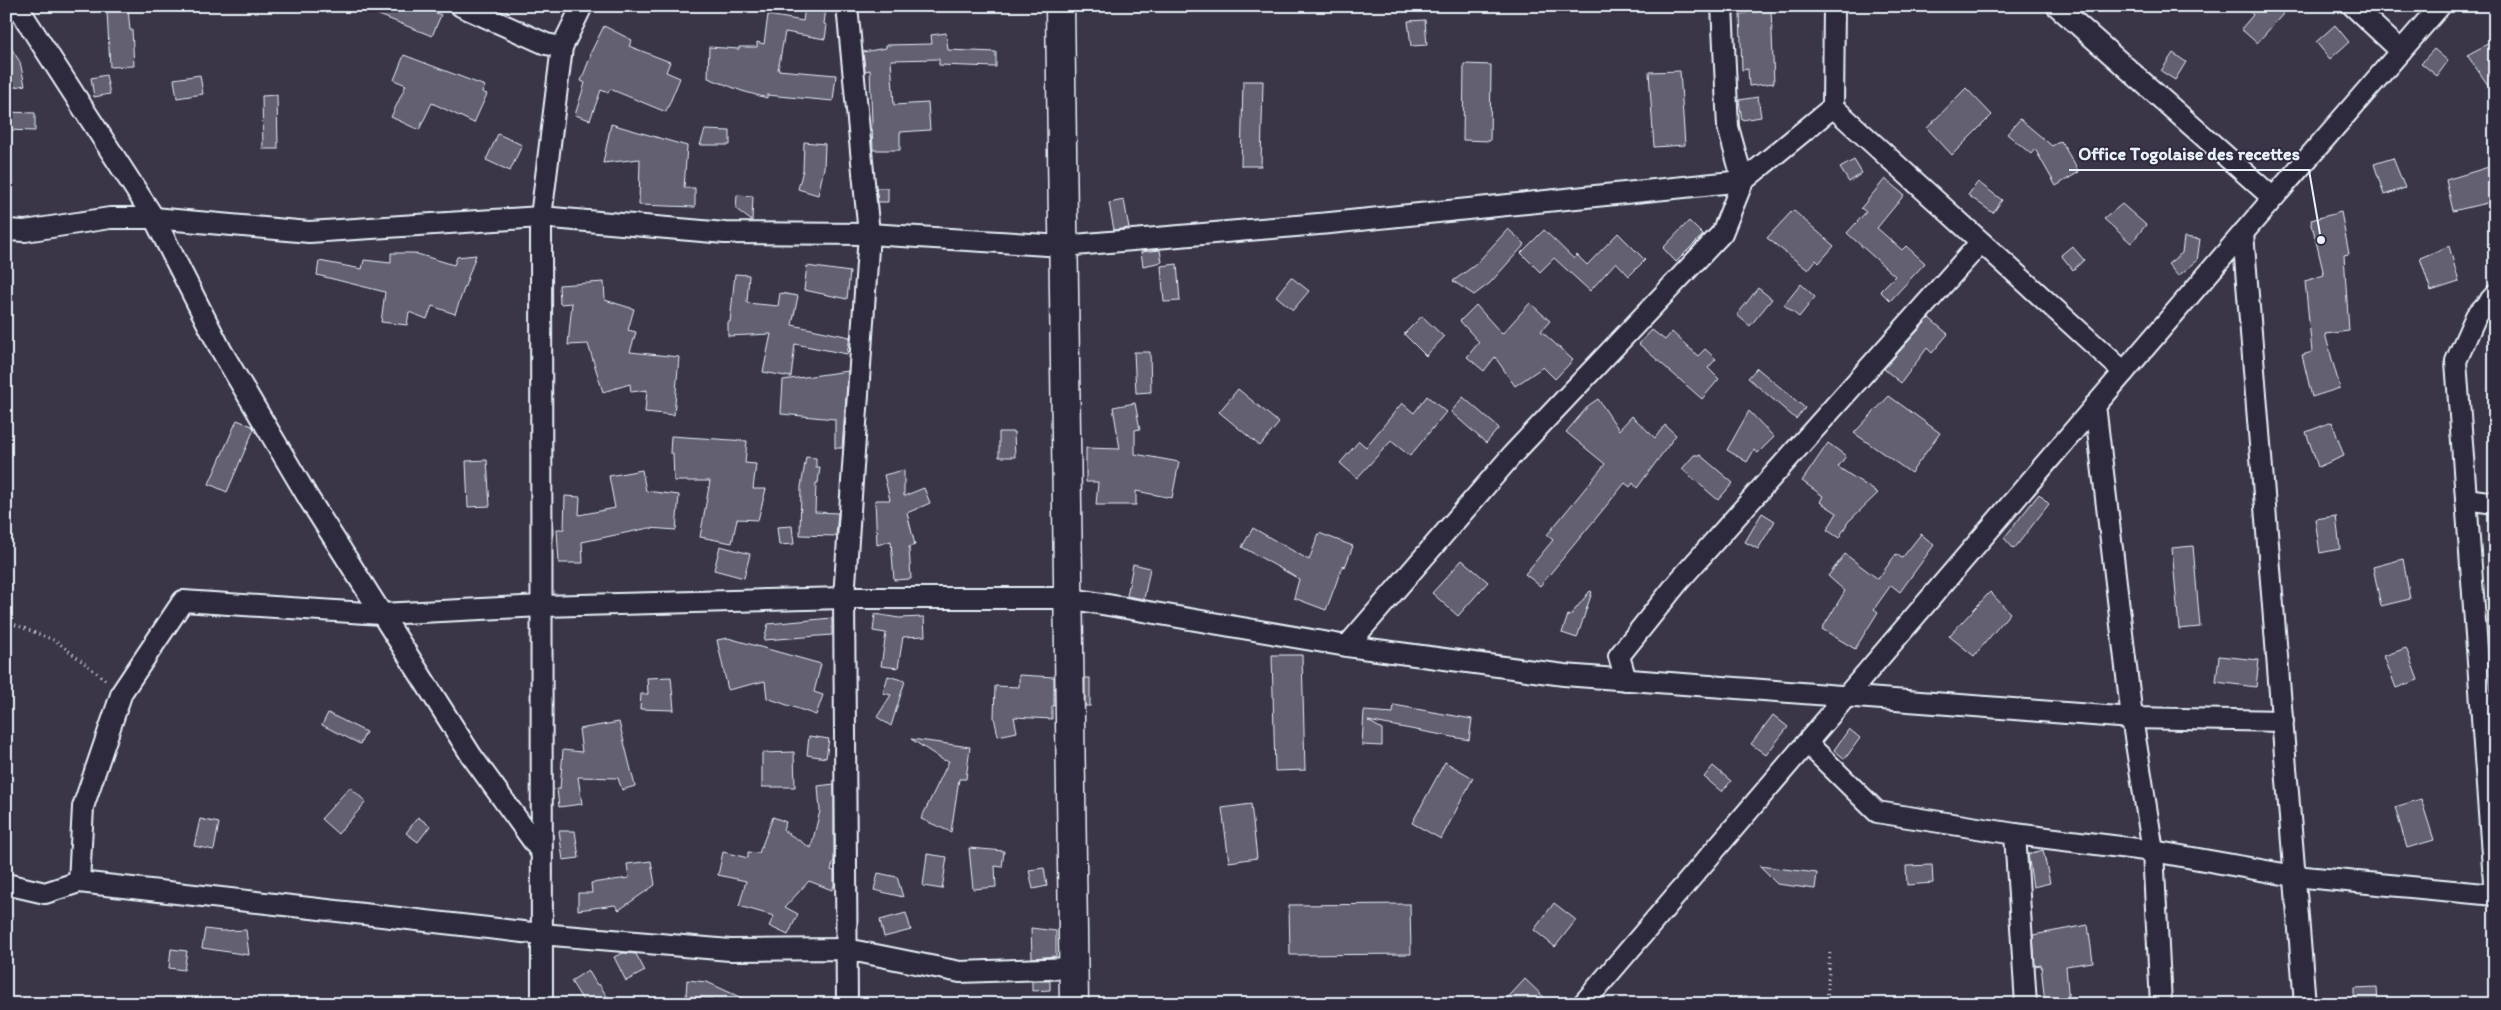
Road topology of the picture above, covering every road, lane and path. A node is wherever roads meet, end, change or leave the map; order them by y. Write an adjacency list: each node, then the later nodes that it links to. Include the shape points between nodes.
1 (17, 6): 17 (street)
2 (461, 6): 11 (street)
3 (582, 6): 11 (street)
4 (848, 6): 20 (street)
5 (1060, 6): 22 (main road)
6 (1722, 6): 14 (street, via 1728,127)
7 (1834, 6): 13 (street)
8 (2057, 6): 15 (street)
9 (2353, 6): 12 (street)
10 (2440, 6): 12 (street)
11 (554, 46): 16 (street, via 557,85)
12 (2401, 51): 15 (street)
13 (1833, 107): 14 (street); 21 (street)
14 (1743, 181): 22 (street, via 1330,223); 33 (street, via 1722,233 1513,454)
15 (2273, 198): 19 (street)
16 (541, 217): 17 (street, via 309,232); 20 (street, via 725,233); 30 (street)
17 (154, 218): 18 (street, via 110,218 25,231); 31 (street, via 221,350)
18 (6, 230)
19 (2243, 233): 24 (street); 38 (street)
20 (869, 234): 22 (street); 28 (street)
21 (1981, 242): 24 (street); 34 (street, via 1679,581 1620,656)
22 (1063, 246): 29 (main road)
23 (2495, 295): 26 (street, via 2476,316 2456,362)
24 (2124, 372): 25 (street)
25 (2095, 405): 36 (street); 37 (street)
26 (2466, 499): 27 (street); 46 (street)
27 (2495, 504)
28 (844, 598): 29 (street); 30 (street); 48 (street)
29 (1067, 598): 33 (street); 50 (main road)
30 (542, 606): 31 (street); 42 (street)
31 (381, 614): 35 (street, via 183,600); 42 (street, via 471,754)
32 (6, 621): 35 (path, via 56,641)
33 (1346, 646): 34 (street, via 1564,675)
34 (1626, 680): 36 (street)
35 (122, 692): 44 (street, via 83,807)
36 (1845, 698): 37 (street); 39 (street)
37 (2132, 718): 38 (street); 41 (street)
38 (2283, 721): 43 (street)
39 (1807, 743): 40 (street, via 1877,812); 54 (street)
40 (2016, 834): 41 (street); 56 (street)
41 (2153, 851): 43 (street); 57 (street)
42 (541, 852): 47 (street)
43 (2294, 876): 46 (street); 58 (street)
44 (79, 882): 45 (street, via 45,893); 47 (street)
45 (6, 884)
46 (2495, 895)
47 (541, 934): 48 (street, via 730,950); 51 (street)
48 (846, 949): 50 (street, via 960,972); 52 (street)
49 (1830, 950): 55 (path)
50 (1072, 968): 53 (main road)
51 (542, 1004)
52 (847, 1004)
53 (1074, 1004)
54 (1583, 1004)
55 (1828, 1004)
56 (2026, 1004)
57 (2161, 1004)
58 (2304, 1004)

